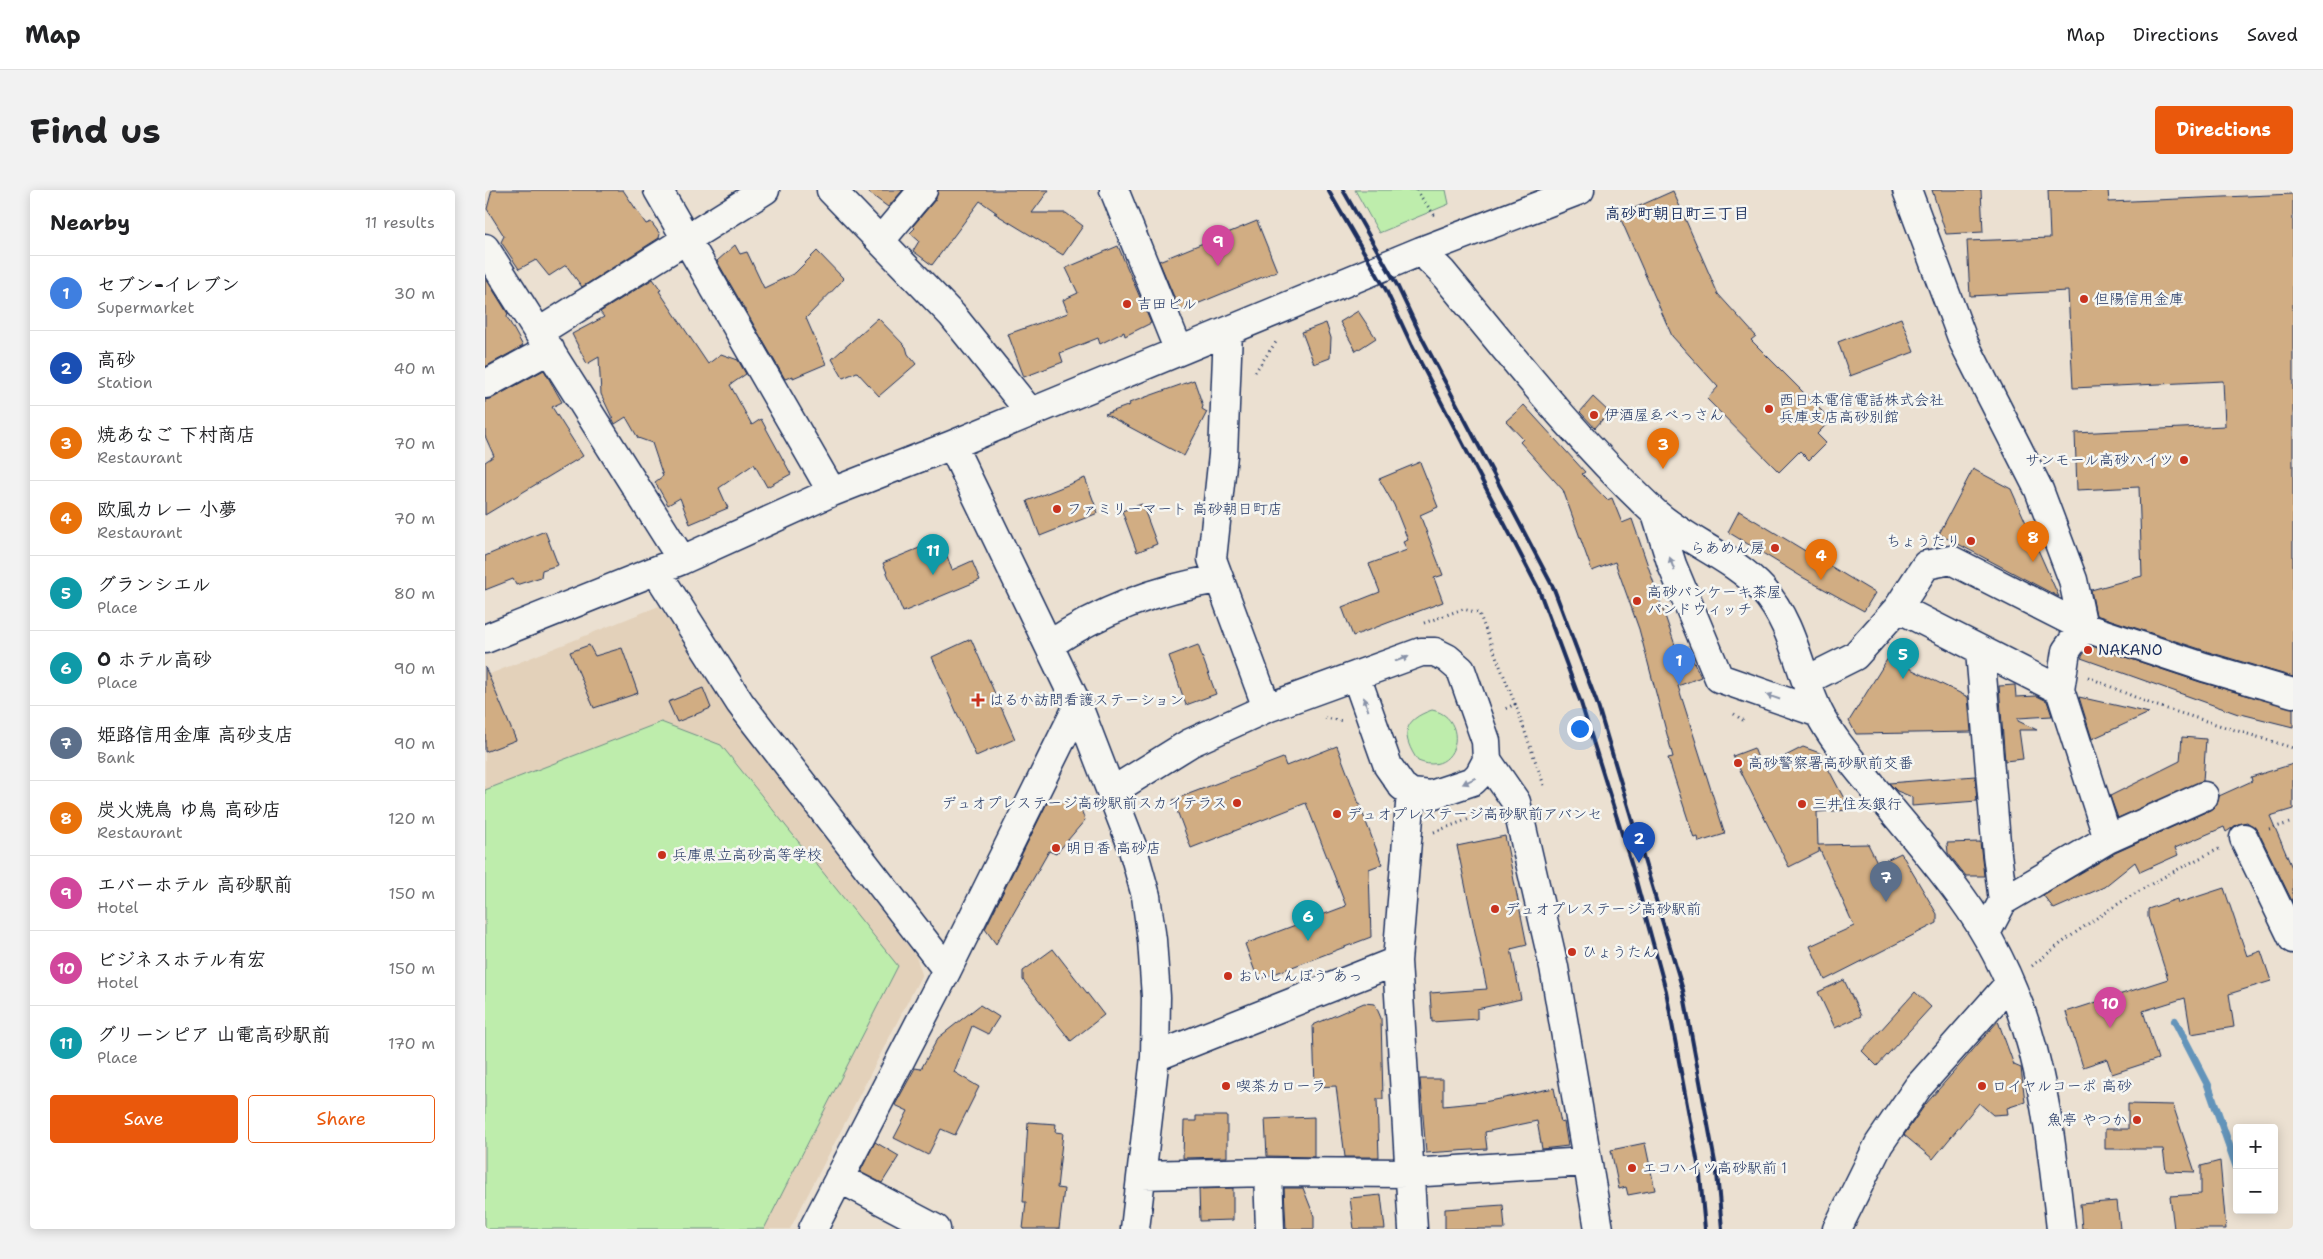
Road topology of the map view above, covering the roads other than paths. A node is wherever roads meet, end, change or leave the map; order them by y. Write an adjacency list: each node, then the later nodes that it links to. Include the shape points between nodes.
1 (658, 190): 8 (street)
2 (765, 190): 8 (street)
3 (831, 190): 9 (street)
4 (923, 190): 9 (street)
5 (1114, 190): 14 (street)
6 (1580, 190): 11 (street)
7 (1907, 190): 24 (street, via 1964,343 2039,490 2073,580)
8 (688, 240): 13 (street); 18 (street)
9 (881, 240): 16 (street, via 952,315)
10 (485, 248): 13 (street)
11 (1421, 251): 12 (street); 19 (street, via 1586,444)
12 (1228, 331): 14 (street); 22 (street, via 1223,455 1212,559)
13 (545, 340): 15 (street); 20 (street)
14 (1179, 351): 16 (street)
15 (485, 384)
16 (1030, 412): 17 (street)
17 (952, 445): 18 (street); 26 (street)
18 (832, 492): 20 (street)
19 (1656, 514): 30 (street, via 1745,572 1764,591 1781,614); 34 (street, one-way to 19, via 1719,678 1672,565)
20 (682, 560): 21 (street)
21 (656, 571): 25 (street); 45 (street, via 740,703)
22 (1219, 579): 26 (street, via 1139,598 1084,623); 33 (street)
23 (1898, 608): 24 (street, via 1926,565 1951,560); 27 (street); 30 (street, via 1855,656)
24 (2083, 627): 29 (street, via 2066,651); 31 (street)
25 (485, 639)
26 (1049, 645): 32 (street)
27 (1979, 651): 29 (street); 41 (street)
28 (1356, 676): 33 (street); 35 (street, one-way to 35, via 1421,652 1435,652 1454,662 1461,670 1486,741); 37 (street, one-way to 28, via 1388,766)
29 (2062, 678): 40 (street)
30 (1807, 680): 34 (street)
31 (2293, 693)
32 (1078, 706): 36 (street); 45 (street)
33 (1267, 708): 36 (street, via 1190,743)
34 (1819, 713): 42 (street, via 1847,755 1959,893)
35 (1487, 760): 37 (street, one-way to 37, via 1473,781 1431,795); 48 (street, via 1516,802 1554,967)
36 (1111, 792): 47 (street, via 1132,846 1146,896 1156,997)
37 (1411, 793): 44 (street)
38 (2204, 796): 40 (street)
39 (2244, 838): 43 (street)
40 (2109, 840): 41 (street)
41 (2003, 901): 42 (street)
42 (1986, 933): 46 (street)
43 (2293, 939)
44 (1397, 961): 47 (street); 50 (street)
45 (947, 970): 52 (street)
46 (2011, 983): 59 (street, via 1918,1087 1879,1144); 60 (street, via 2035,1051 2042,1084)
47 (1155, 1056): 51 (street)
48 (1586, 1162): 50 (street); 58 (street)
49 (1268, 1172): 50 (street); 51 (street); 56 (street)
50 (1409, 1173): 57 (street)
51 (1142, 1175): 55 (street)
52 (839, 1178): 53 (street); 54 (street)
53 (813, 1229)
54 (936, 1229)
55 (1135, 1229)
56 (1269, 1229)
57 (1413, 1229)
58 (1599, 1229)
59 (1837, 1229)
60 (2061, 1229)

